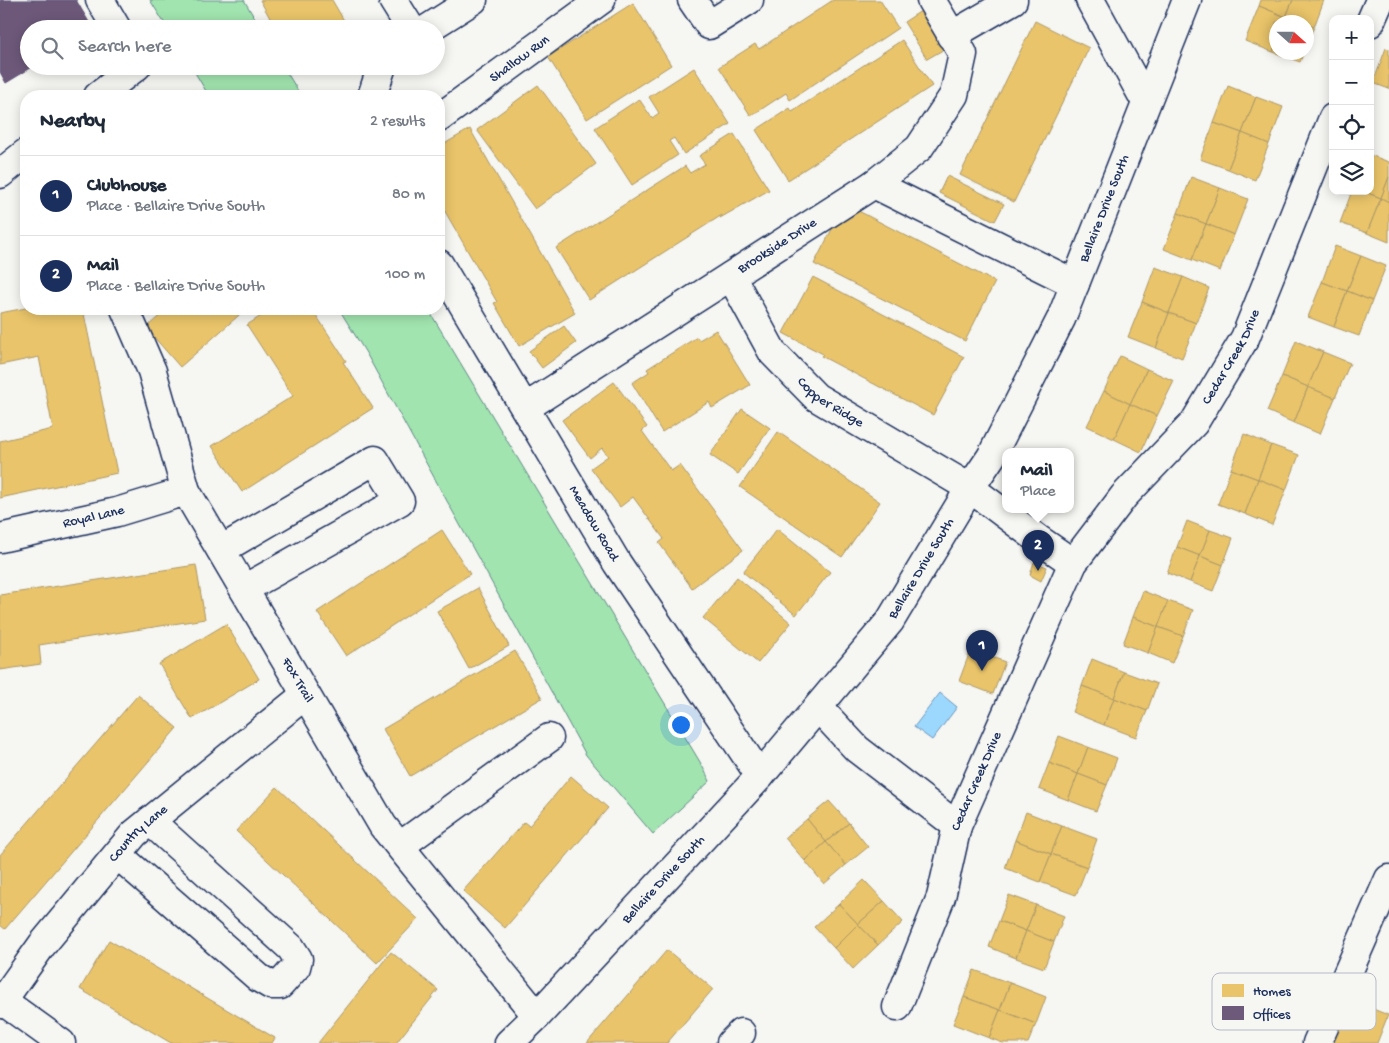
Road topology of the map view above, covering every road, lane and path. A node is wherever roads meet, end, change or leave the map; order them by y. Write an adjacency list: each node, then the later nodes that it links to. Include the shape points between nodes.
1 (100, 0): 13 (street)
2 (393, 0): 14 (street)
3 (473, 0): 15 (street)
4 (601, 0): 22 (street, Shallow Run)
5 (692, 0): 6 (street, via 708,25)
6 (749, 0)
7 (931, 0): 16 (street, Brookside Drive)
8 (1013, 0): 16 (street)
9 (1090, 0): 21 (street)
10 (1187, 0): 21 (street, Bellaire Drive South)
11 (1380, 0): 12 (street)
12 (1373, 15)
13 (112, 20)
14 (405, 20)
15 (441, 20)
16 (951, 36): 26 (street, Brookside Drive, via 963,54 954,94 919,148)
17 (125, 75): 19 (street)
18 (379, 75): 20 (street)
19 (106, 90)
20 (374, 90)
21 (1146, 102): 29 (street, Bellaire Drive South)
22 (445, 114)
23 (1329, 128): 38 (street, Cedar Creek Drive, via 1245,338 1194,424 1124,496)
24 (20, 158): 25 (street)
25 (0, 174)
26 (874, 184): 28 (street, Brookside Drive); 29 (street)
27 (445, 274): 31 (street, Meadow Road)
28 (731, 276): 31 (street, Brookside Drive); 32 (street, Copper Ridge, via 773,353 816,397)
29 (1075, 284): 32 (street, Bellaire Drive South, via 1061,319 991,457)
30 (128, 315): 33 (street, Fox Trail, via 152,371)
31 (525, 408): 43 (street, Meadow Road, via 617,563)
32 (970, 488): 34 (street); 41 (street, Bellaire Drive South, via 890,621)
33 (186, 491): 36 (street, Royal Lane, via 117,512); 37 (street, Fox Trail)
34 (1002, 512)
35 (1003, 513): 38 (street)
36 (0, 538)
37 (221, 550): 39 (street, Fox Trail); 39 (street, via 375,460 400,501)
38 (1073, 563): 45 (street, Cedar Creek Drive)
39 (244, 590): 40 (street, Fox Trail)
40 (305, 695): 44 (street, Country Lane); 46 (street, Fox Trail, via 383,826)
41 (818, 707): 43 (street, Bellaire Drive South); 45 (street, via 856,750)
42 (549, 738): 46 (street)
43 (760, 776): 52 (street, Bellaire Drive South)
44 (150, 821): 47 (street, Country Lane, via 134,834); 47 (street, via 291,948 298,959 296,968 280,985 271,985 259,978)
45 (957, 826): 51 (street, Cedar Creek Drive, via 941,897)
46 (400, 846): 52 (street, Fox Trail)
47 (118, 855): 50 (street, Country Lane, via 42,945)
48 (1389, 879): 49 (street)
49 (1348, 973)
50 (1, 1001): 54 (street)
51 (897, 1007)
52 (537, 1016): 55 (street, Bellaire Drive South)
53 (1323, 1030): 56 (street)
54 (61, 1043)
55 (509, 1043)
56 (1317, 1043)

